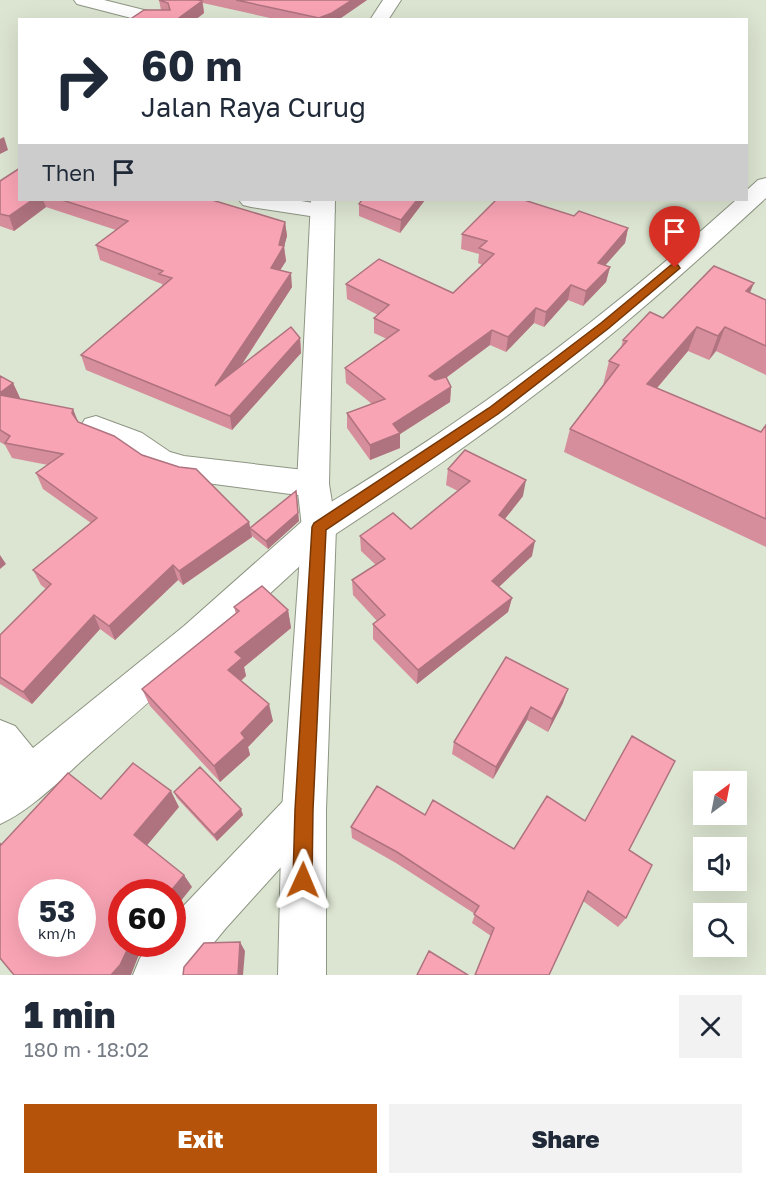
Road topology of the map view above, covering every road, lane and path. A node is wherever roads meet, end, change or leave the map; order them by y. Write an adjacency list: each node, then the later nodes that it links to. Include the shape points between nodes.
1 (83, 0): 3 (street)
2 (392, 0): 4 (street)
3 (154, 18)
4 (380, 18)
5 (766, 185): 10 (street, via 675,268 494,411)
6 (265, 201): 7 (street)
7 (323, 205): 9 (street)
8 (96, 427): 9 (street, via 131,441 159,460 184,468)
9 (313, 484): 10 (street)
10 (319, 527): 12 (street, via 197,638); 13 (street)
11 (0, 740): 12 (street)
12 (15, 790)
13 (304, 810): 14 (street, via 211,908); 15 (street)
14 (157, 975)
15 (302, 975)

